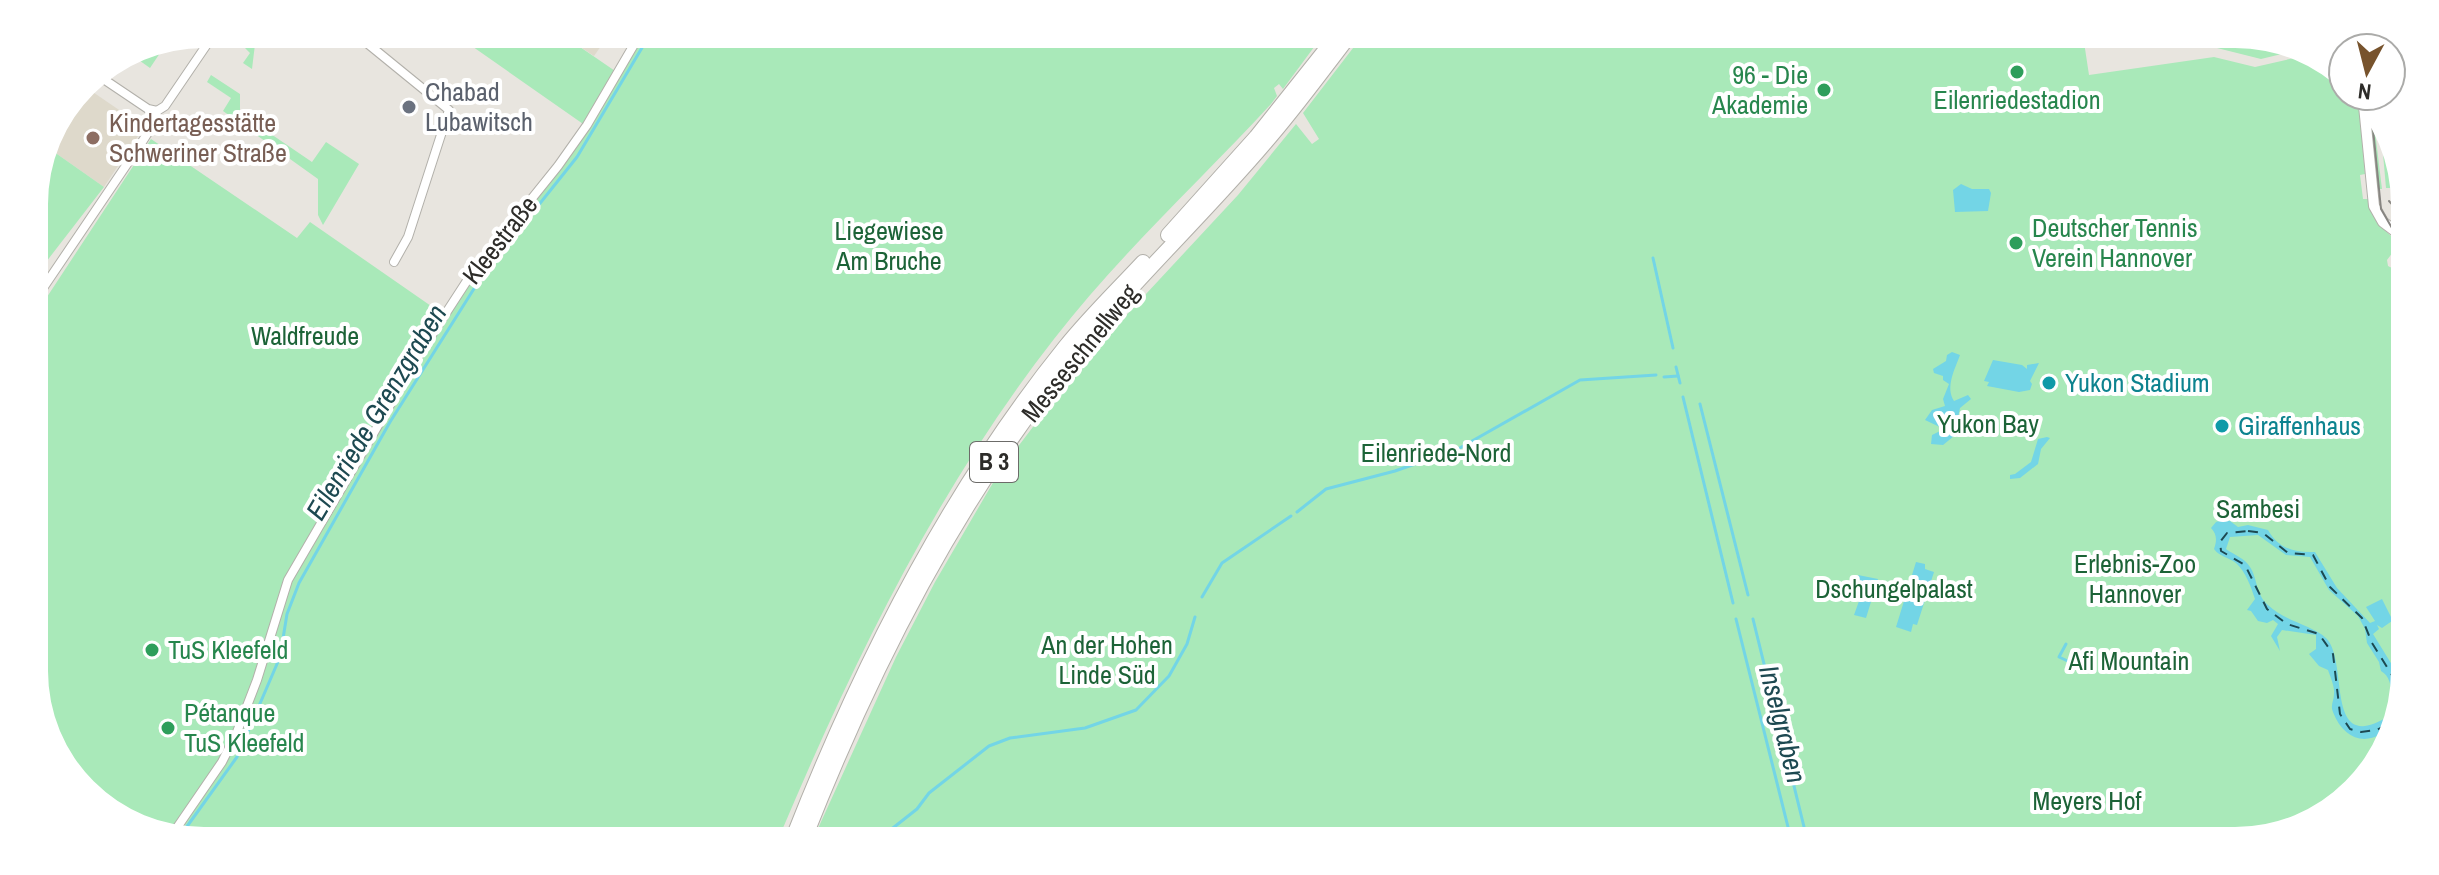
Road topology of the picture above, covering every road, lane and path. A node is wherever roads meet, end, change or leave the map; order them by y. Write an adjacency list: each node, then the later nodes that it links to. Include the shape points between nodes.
1 (204, 48): 7 (street)
2 (373, 48): 10 (street, via 449,110 408,237)
3 (632, 48): 12 (street, Kleestraße, via 587,125 472,273 422,350 288,580 237,732)
4 (1327, 48): 13 (highway, Messeschnellweg / B 3, via 1256,137 1066,346 981,463 898,605)
5 (1340, 48): 14 (highway, Messeschnellweg / B 3, via 1265,143 1075,353 990,469 914,596)
6 (107, 82): 7 (street)
7 (157, 111): 11 (street, via 142,142)
8 (2365, 118): 9 (street, via 2372,200)
9 (2391, 225)
10 (394, 262)
11 (48, 281)
12 (179, 825)
13 (797, 827)
14 (809, 827)

